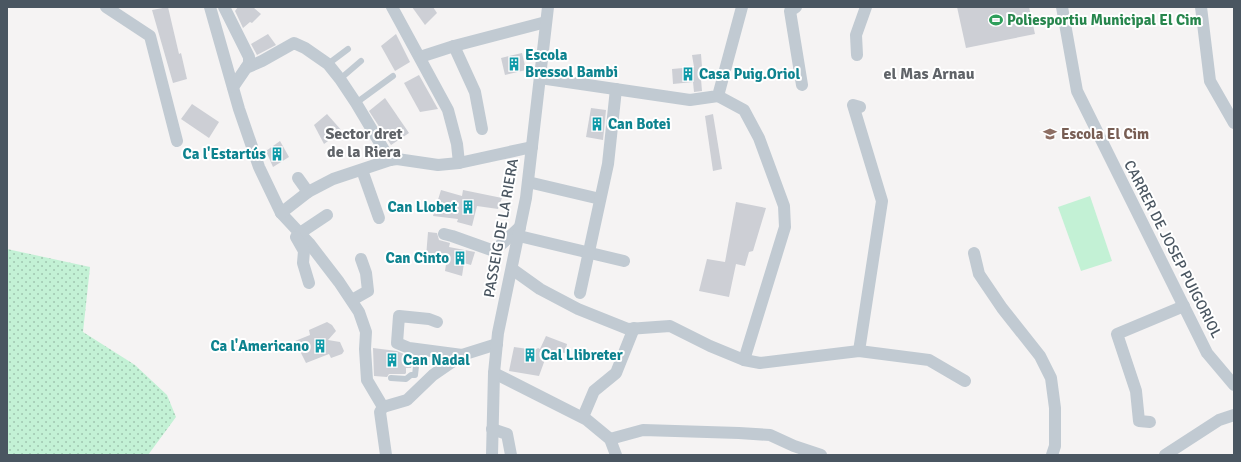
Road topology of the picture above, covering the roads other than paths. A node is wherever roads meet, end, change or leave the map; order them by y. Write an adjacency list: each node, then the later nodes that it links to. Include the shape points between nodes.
1 (106, 7): 30 (street, via 150,36)
2 (210, 7): 23 (street)
3 (224, 7): 18 (street, via 249,57)
4 (392, 7): 15 (street)
5 (548, 7): 11 (street, PASSEIG DE LA RIERA)
6 (742, 7): 25 (street)
7 (796, 7): 22 (street, via 790,12)
8 (866, 7): 14 (street, via 856,35)
9 (1062, 7): 53 (street, CARRER DE JOSEP PUIGORIOL, via 1077,91)
10 (1201, 7): 28 (street, via 1210,81)
11 (546, 22): 12 (street); 20 (street, PASSEIG DE LA RIERA)
12 (454, 46): 15 (street); 29 (street, via 475,92)
13 (348, 49): 17 (lane)
14 (857, 55)
15 (420, 57): 33 (street, via 448,110)
16 (361, 61): 21 (lane)
17 (328, 64): 18 (street, via 294,43); 21 (street)
18 (246, 68): 23 (street)
19 (393, 76): 26 (lane)
20 (540, 78): 24 (street); 31 (street, PASSEIG DE LA RIERA)
21 (340, 79): 26 (street)
22 (802, 85)
23 (233, 86): 40 (street, via 259,167)
24 (616, 89): 25 (street, via 690,100); 45 (street, via 608,164)
25 (718, 96): 60 (street, via 744,110 759,138 784,206 785,227)
26 (356, 103): 32 (street)
27 (860, 107): 58 (street, via 853,106 882,201)
28 (1234, 122)
29 (482, 129)
30 (177, 141)
31 (532, 147): 33 (street); 36 (street, PASSEIG DE LA RIERA)
32 (390, 160): 33 (street, via 438,165); 34 (street)
33 (459, 163)
34 (362, 170): 37 (street, via 333,179); 41 (street)
35 (298, 178): 37 (street)
36 (528, 182): 38 (street); 42 (street, PASSEIG DE LA RIERA)
37 (308, 192): 40 (street)
38 (596, 198)
39 (326, 215): 43 (street)
40 (284, 217): 43 (street); 50 (street, via 304,251 303,263)
41 (379, 218)
42 (519, 232): 44 (street, via 494,251); 45 (street); 49 (street, PASSEIG DE LA RIERA)
43 (300, 233): 52 (street)
44 (444, 234)
45 (589, 253): 48 (street); 51 (street)
46 (974, 253): 76 (street, via 979,274 1040,356 1051,378 1055,446)
47 (360, 259): 52 (street, via 366,273 368,291)
48 (624, 261)
49 (512, 269): 55 (street, via 578,309 628,329); 56 (street, PASSEIG DE LA RIERA)
50 (309, 283)
51 (580, 293)
52 (352, 300): 65 (street, via 366,332 367,380)
53 (1184, 306): 64 (street, CARRER DE JOSEP PUIGORIOL, via 1207,353); 68 (street, via 1117,334 1136,391 1139,421)
54 (437, 322): 57 (street, via 399,316 397,343)
55 (634, 328): 60 (street, via 670,326); 67 (street, via 616,373 594,391)
56 (497, 344): 59 (street); 61 (street, PASSEIG DE LA RIERA)
57 (418, 349): 59 (street); 62 (lane, via 415,375 410,375 406,379)
58 (859, 351): 60 (street, via 760,363); 63 (street, via 929,360)
59 (462, 355): 65 (street, via 433,375 407,400)
60 (744, 360)
61 (494, 373): 67 (street); 69 (street, PASSEIG DE LA RIERA)
62 (391, 378)
63 (965, 381)
64 (1234, 384)
65 (382, 410): 71 (street)
66 (1234, 415): 77 (street, via 1219,420)
67 (583, 417): 70 (street)
68 (1150, 422)
69 (492, 429): 72 (street, PASSEIG DE LA RIERA); 73 (street, via 507,434)
70 (610, 439): 74 (street); 75 (street, via 643,430 770,435)
71 (386, 455)
72 (492, 455)
73 (511, 455)
74 (616, 455)
75 (821, 455)
76 (1052, 455)
77 (1165, 455)

